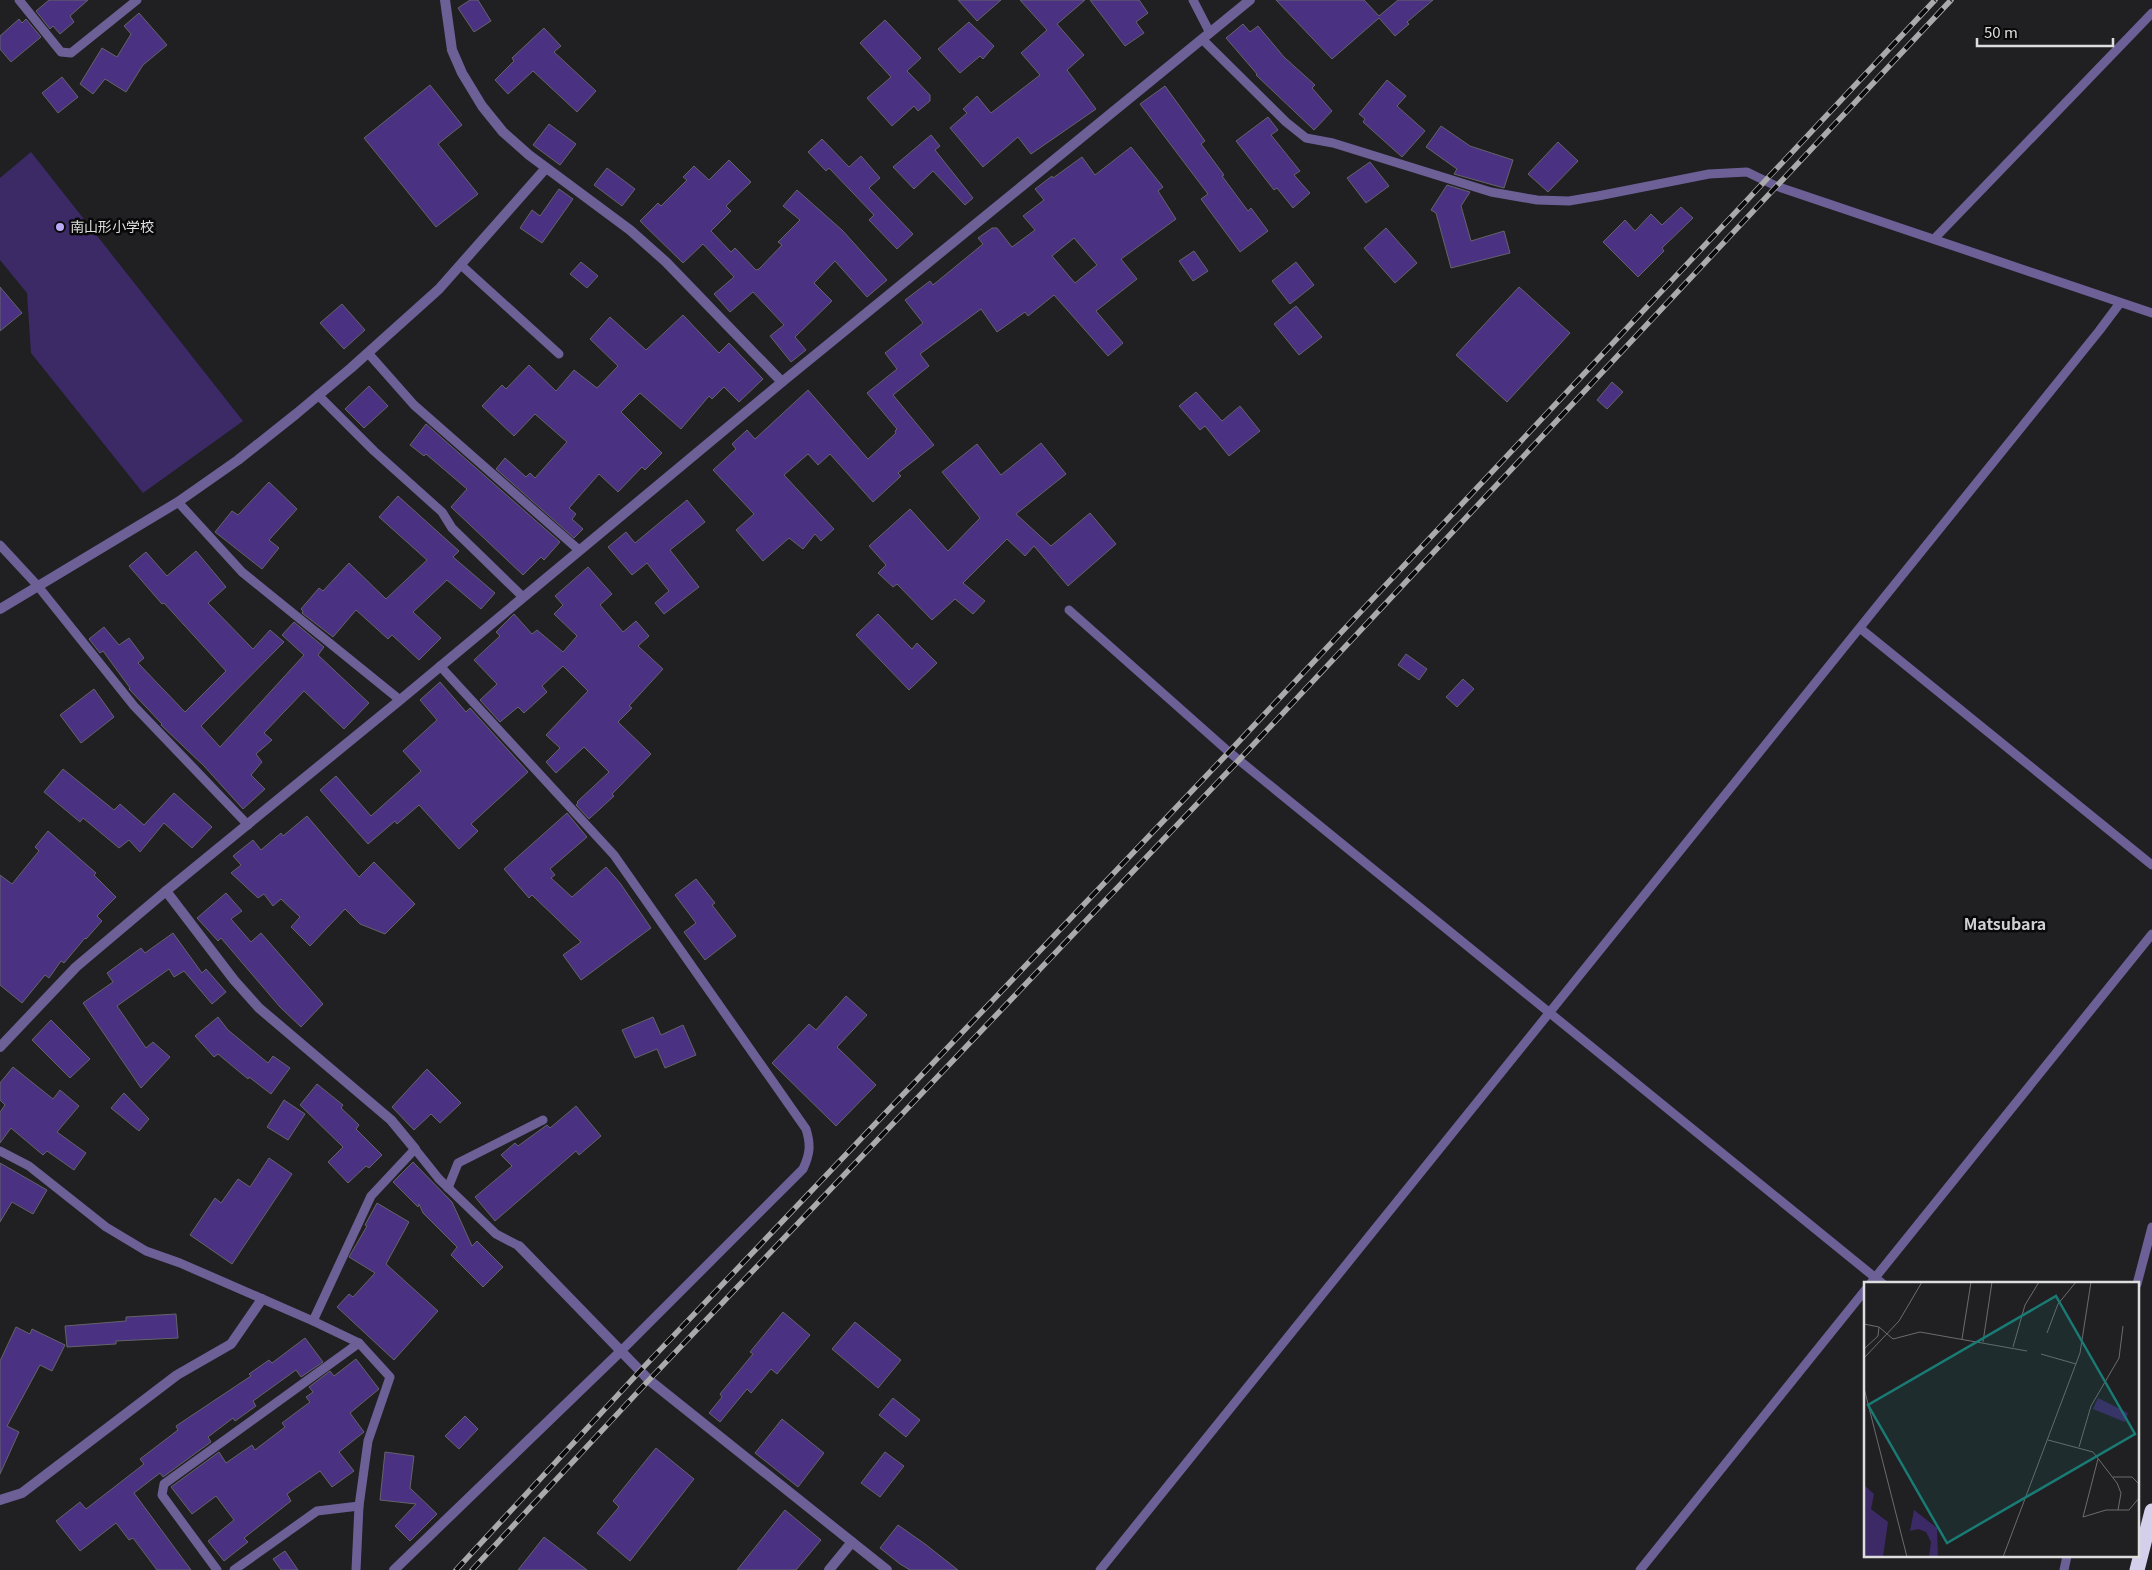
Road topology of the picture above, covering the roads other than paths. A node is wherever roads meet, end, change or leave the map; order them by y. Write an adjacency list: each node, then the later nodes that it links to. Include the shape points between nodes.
1 (19, 0): 2 (lane, via 60,52 71,53)
2 (137, 0)
3 (445, 0): 8 (street, via 452,50 482,106 503,132)
4 (1194, 0): 7 (lane)
5 (1250, 0): 7 (street)
6 (2152, 13): 9 (lane)
7 (1206, 36): 9 (lane, via 1286,122 1306,138 1333,143 1491,192 1537,200 1569,200 1708,174 1747,172 1776,186); 15 (street)
8 (546, 168): 10 (street); 15 (street, via 630,230 666,262)
9 (1935, 238): 11 (lane)
10 (461, 265): 13 (street); 14 (lane)
11 (2120, 303): 12 (lane); 24 (lane)
12 (2152, 313)
13 (368, 353): 16 (street); 19 (lane, via 414,405)
14 (559, 354)
15 (782, 382): 19 (street)
16 (318, 395): 17 (street, via 238,460); 21 (lane, via 442,512 452,528)
17 (178, 502): 20 (street); 26 (lane, via 242,572)
18 (0, 546): 20 (lane)
19 (579, 550): 21 (street)
20 (37, 585): 22 (street); 27 (lane, via 134,706)
21 (522, 596): 25 (street)
22 (0, 609)
23 (1069, 610): 31 (lane, via 1229,752)
24 (1860, 629): 28 (lane); 31 (lane)
25 (440, 666): 26 (street); 45 (lane, via 614,855 806,1129 810,1142 803,1169)
26 (400, 700): 27 (street)
27 (248, 825): 29 (street)
28 (2152, 866)
29 (166, 891): 32 (street, via 76,968); 34 (street, via 259,1008 391,1120)
30 (2152, 934): 39 (lane)
31 (1550, 1013): 39 (lane); 56 (lane)
32 (0, 1047)
33 (543, 1120): 36 (lane, via 458,1163)
34 (415, 1149): 36 (lane); 43 (lane, via 371,1196)
35 (0, 1151): 42 (lane, via 29,1166 106,1226 146,1251)
36 (448, 1188): 38 (lane, via 496,1234)
37 (2152, 1227): 40 (lane)
38 (519, 1246): 45 (street)
39 (1873, 1281)
40 (2138, 1282)
41 (1864, 1292): 57 (lane)
42 (262, 1299): 43 (lane); 46 (street, via 232,1344 178,1375 22,1493)
43 (313, 1321): 44 (lane)
44 (359, 1343): 47 (lane, via 390,1377 368,1441); 50 (lane, via 164,1484 162,1495)
45 (620, 1352): 49 (street, via 649,1380); 53 (street)
46 (0, 1500)
47 (359, 1506): 51 (lane, via 317,1510); 52 (lane)
48 (2152, 1511): 58 (highway)
49 (852, 1542): 54 (street); 55 (street)
50 (217, 1570)
51 (234, 1570)
52 (356, 1570)
53 (394, 1570)
54 (830, 1570)
55 (887, 1570)
56 (1100, 1570)
57 (1640, 1570)
58 (2137, 1570)

